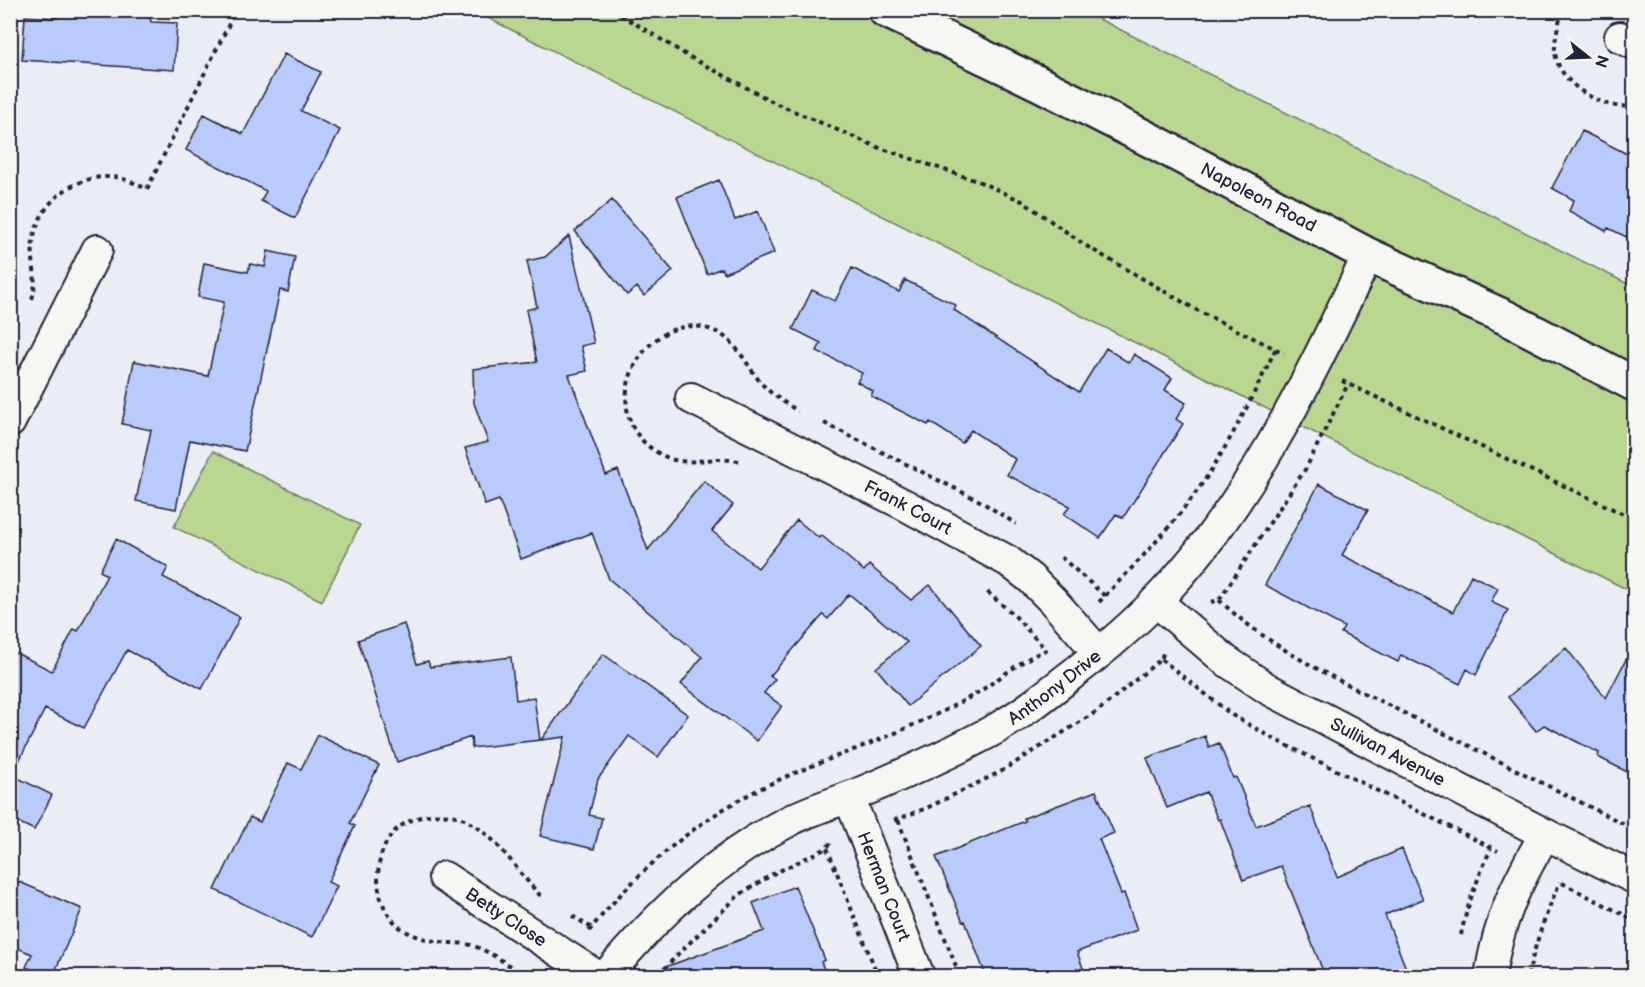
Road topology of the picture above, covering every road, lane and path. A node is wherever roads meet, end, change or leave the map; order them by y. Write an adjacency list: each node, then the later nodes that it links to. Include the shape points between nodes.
1 (236, 10): 8 (path, via 147,189 112,177 98,178 60,192 47,208 33,238 36,278)
2 (613, 10): 9 (path, via 775,103 856,139 1022,201 1088,247 1200,312)
3 (885, 10): 7 (main road, Napoleon Road, via 1038,83)
4 (1562, 10): 5 (path, via 1555,54 1563,73 1576,87 1596,98 1615,105)
5 (1635, 106)
6 (97, 250): 14 (street)
7 (1368, 255): 10 (street, Anthony Drive); 12 (main road, Napoleon Road, via 1507,318)
8 (29, 307)
9 (1276, 348): 10 (path); 19 (path, via 1238,425 1203,481 1150,548)
10 (1314, 368): 11 (path); 17 (street, Anthony Drive, via 1264,459 1228,514)
11 (1348, 384): 15 (path); 16 (path, via 1306,468)
12 (1635, 384)
13 (691, 398): 20 (street, Frank Court, via 1008,561 1053,601)
14 (10, 422)
15 (1635, 519)
16 (1220, 600): 18 (path); 24 (path, via 1258,633 1311,666)
17 (1156, 601): 20 (street, Anthony Drive); 25 (street, Sullivan Avenue, via 1225,660 1268,689)
18 (1208, 603)
19 (1094, 606)
20 (1099, 653): 22 (street, Anthony Drive, via 992,731)
21 (1161, 659): 28 (path, via 1232,715)
22 (849, 797): 33 (street, Anthony Drive, via 792,819 740,849 663,914); 36 (street, Herman Court)
23 (898, 820): 37 (path)
24 (1635, 829)
25 (1545, 834): 30 (street, Sullivan Avenue); 38 (street, via 1508,905)
26 (832, 842): 27 (path)
27 (827, 848): 34 (path, via 739,895); 35 (path)
28 (1499, 852)
29 (444, 877): 32 (street, Betty Close)
30 (1635, 878)
31 (1635, 920): 39 (path, via 1558,881)
32 (597, 976)
33 (606, 976)
34 (658, 976)
35 (878, 976)
36 (919, 976)
37 (960, 976)
38 (1490, 976)
39 (1528, 976)

